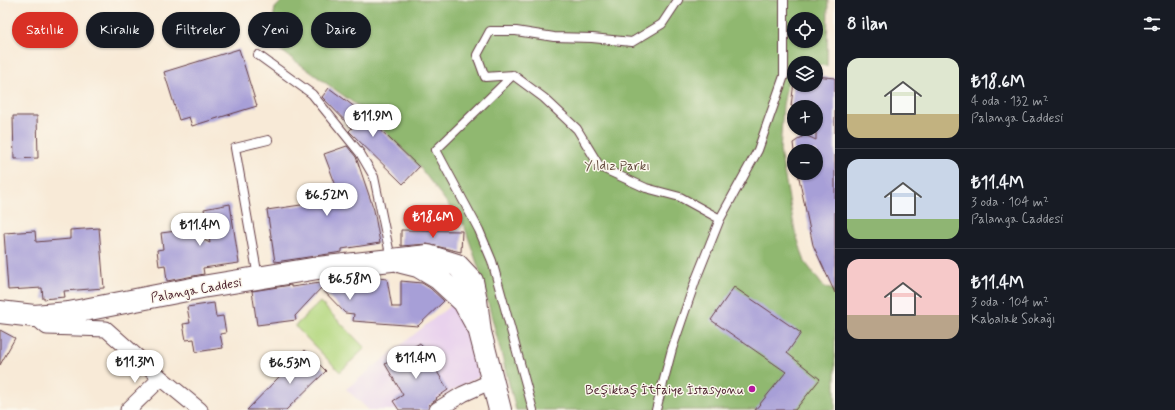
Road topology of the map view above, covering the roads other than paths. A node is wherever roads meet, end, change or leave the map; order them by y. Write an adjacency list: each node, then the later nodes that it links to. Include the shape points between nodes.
1 (678, 0): 4 (lane, via 662,24 632,42 554,37 516,31 490,31 477,55 485,77)
2 (784, 0): 6 (lane, via 784,76 758,150)
3 (258, 55): 7 (lane, via 312,94 360,153 374,177)
4 (513, 75): 6 (lane, via 544,98 577,129 600,167 646,188 680,197); 17 (lane, via 436,150 479,230 492,261)
5 (268, 140): 8 (lane, via 235,148)
6 (720, 218): 18 (lane, via 672,349)
7 (392, 260): 8 (main road, Palanga Caddesi); 12 (main road, Palanga Caddesi, via 418,266 438,278 464,302 480,332)
8 (258, 278): 10 (main road, Palanga Caddesi, via 69,313)
9 (0, 312): 10 (main road, Palanga Caddesi)
10 (34, 316): 11 (street, via 47,327 106,329)
11 (161, 378): 13 (street); 14 (street)
12 (492, 380): 15 (street); 16 (main road, Palanga Caddesi)
13 (128, 410)
14 (200, 410)
15 (437, 410)
16 (500, 410)
17 (532, 410)
18 (656, 410)

